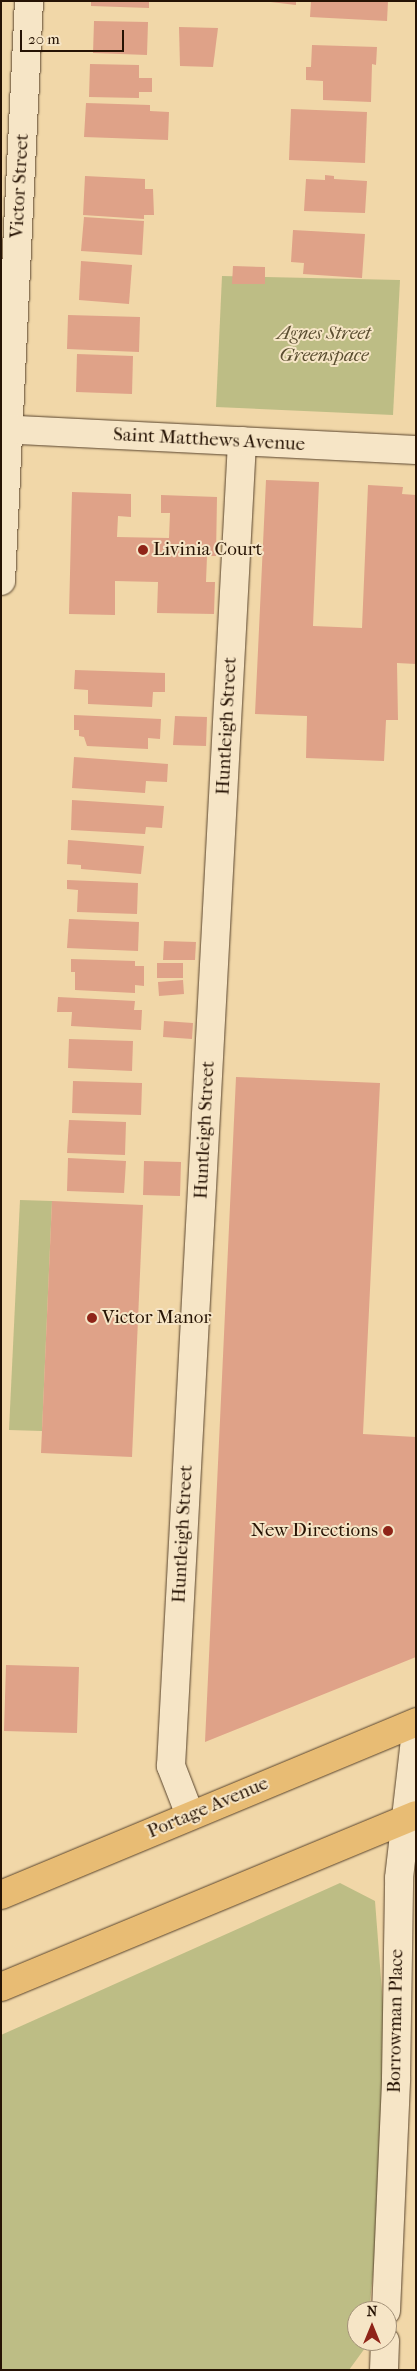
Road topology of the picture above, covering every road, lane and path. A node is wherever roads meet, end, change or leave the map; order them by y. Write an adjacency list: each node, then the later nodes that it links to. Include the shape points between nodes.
1 (29, 1): 2 (street, Victor Street)
2 (5, 430): 3 (street, Saint Matthews Avenue); 5 (street, Victor Street)
3 (242, 441): 4 (street, Saint Matthews Avenue); 8 (street, Huntleigh Street, via 171,1766)
4 (416, 450)
5 (1, 580)
6 (416, 1722): 8 (main road, Portage Avenue)
7 (416, 1732): 9 (street, Borrowman Place)
8 (190, 1815): 10 (main road, Portage Avenue)
9 (410, 1818): 11 (main road); 12 (street, Borrowman Place, via 398,1878 396,2078)
10 (1, 1895)
11 (1, 1987)
12 (386, 2301)
13 (385, 2351): 14 (street)
14 (384, 2370)

